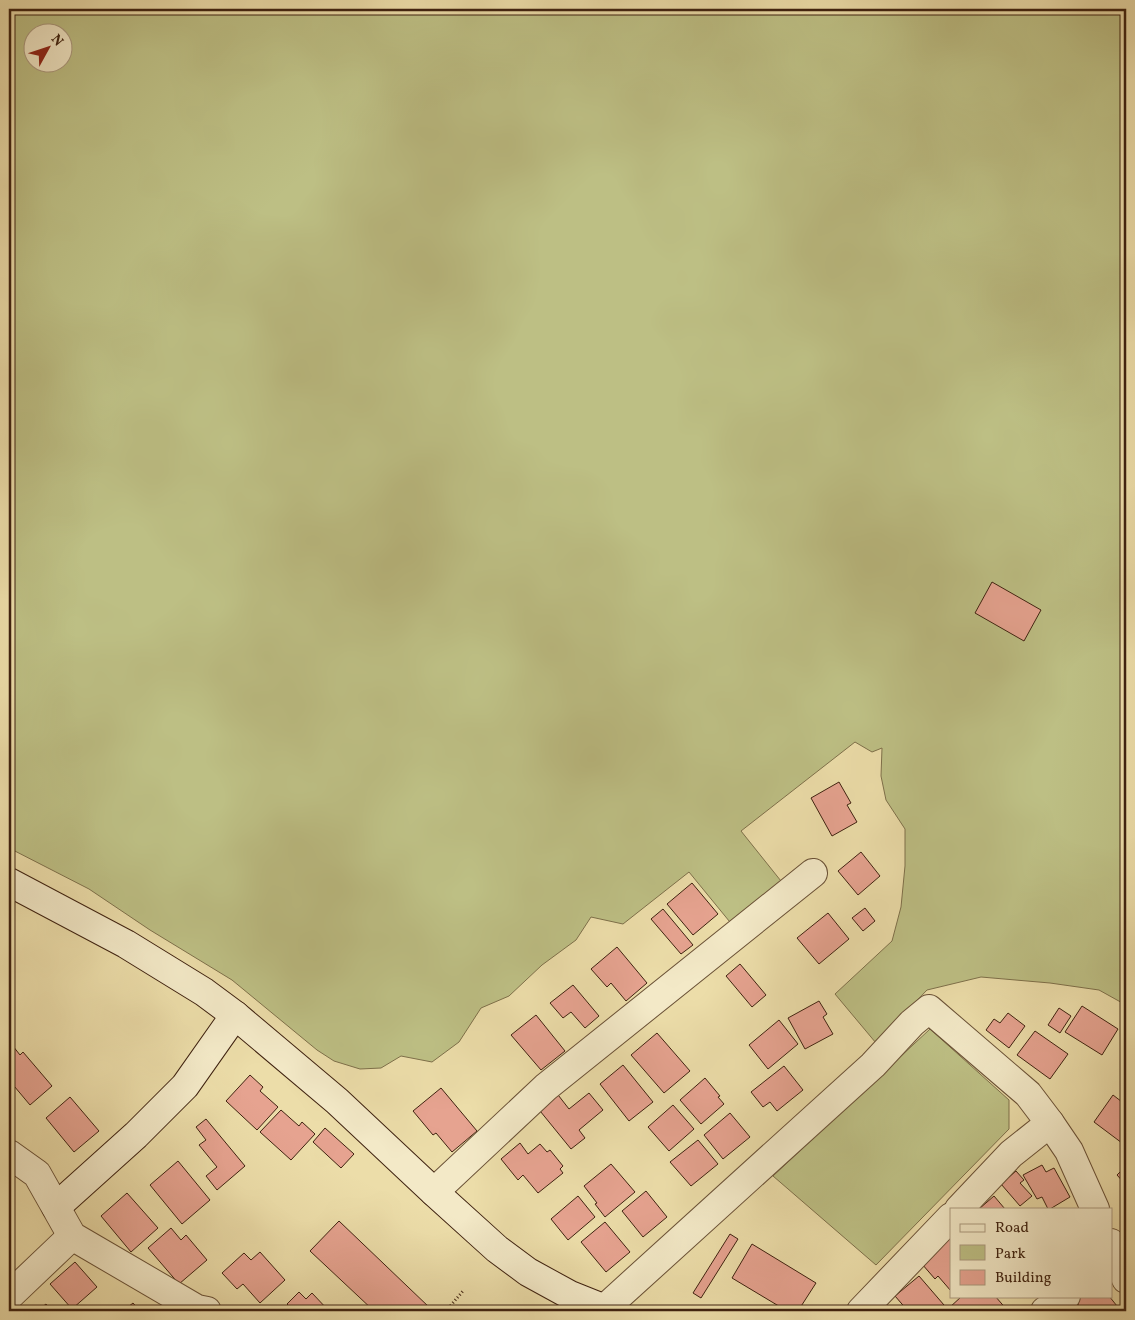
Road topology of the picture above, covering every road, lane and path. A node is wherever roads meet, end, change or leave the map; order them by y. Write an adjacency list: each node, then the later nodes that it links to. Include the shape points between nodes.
1 (812, 873): 6 (street, via 546,1087)
2 (9, 882): 3 (street, via 126,944)
3 (235, 1015): 6 (street, via 337,1101); 7 (street, via 185,1086)
4 (1050, 1123): 8 (street, via 1011,1154); 9 (street, via 1069,1151); 16 (street, via 1028,1094 929,1009 873,1065)
5 (9, 1154): 7 (street, via 37,1174)
6 (434, 1192): 16 (street, via 497,1249 528,1272)
7 (56, 1208): 11 (street)
8 (960, 1208)
9 (1095, 1208)
10 (950, 1218): 18 (street)
11 (72, 1236): 13 (street); 15 (street)
12 (463, 1291): 17 (path)
13 (9, 1296)
14 (1063, 1298): 19 (street)
15 (200, 1310)
16 (607, 1310)
17 (448, 1311)
18 (861, 1311)
19 (1046, 1311)

